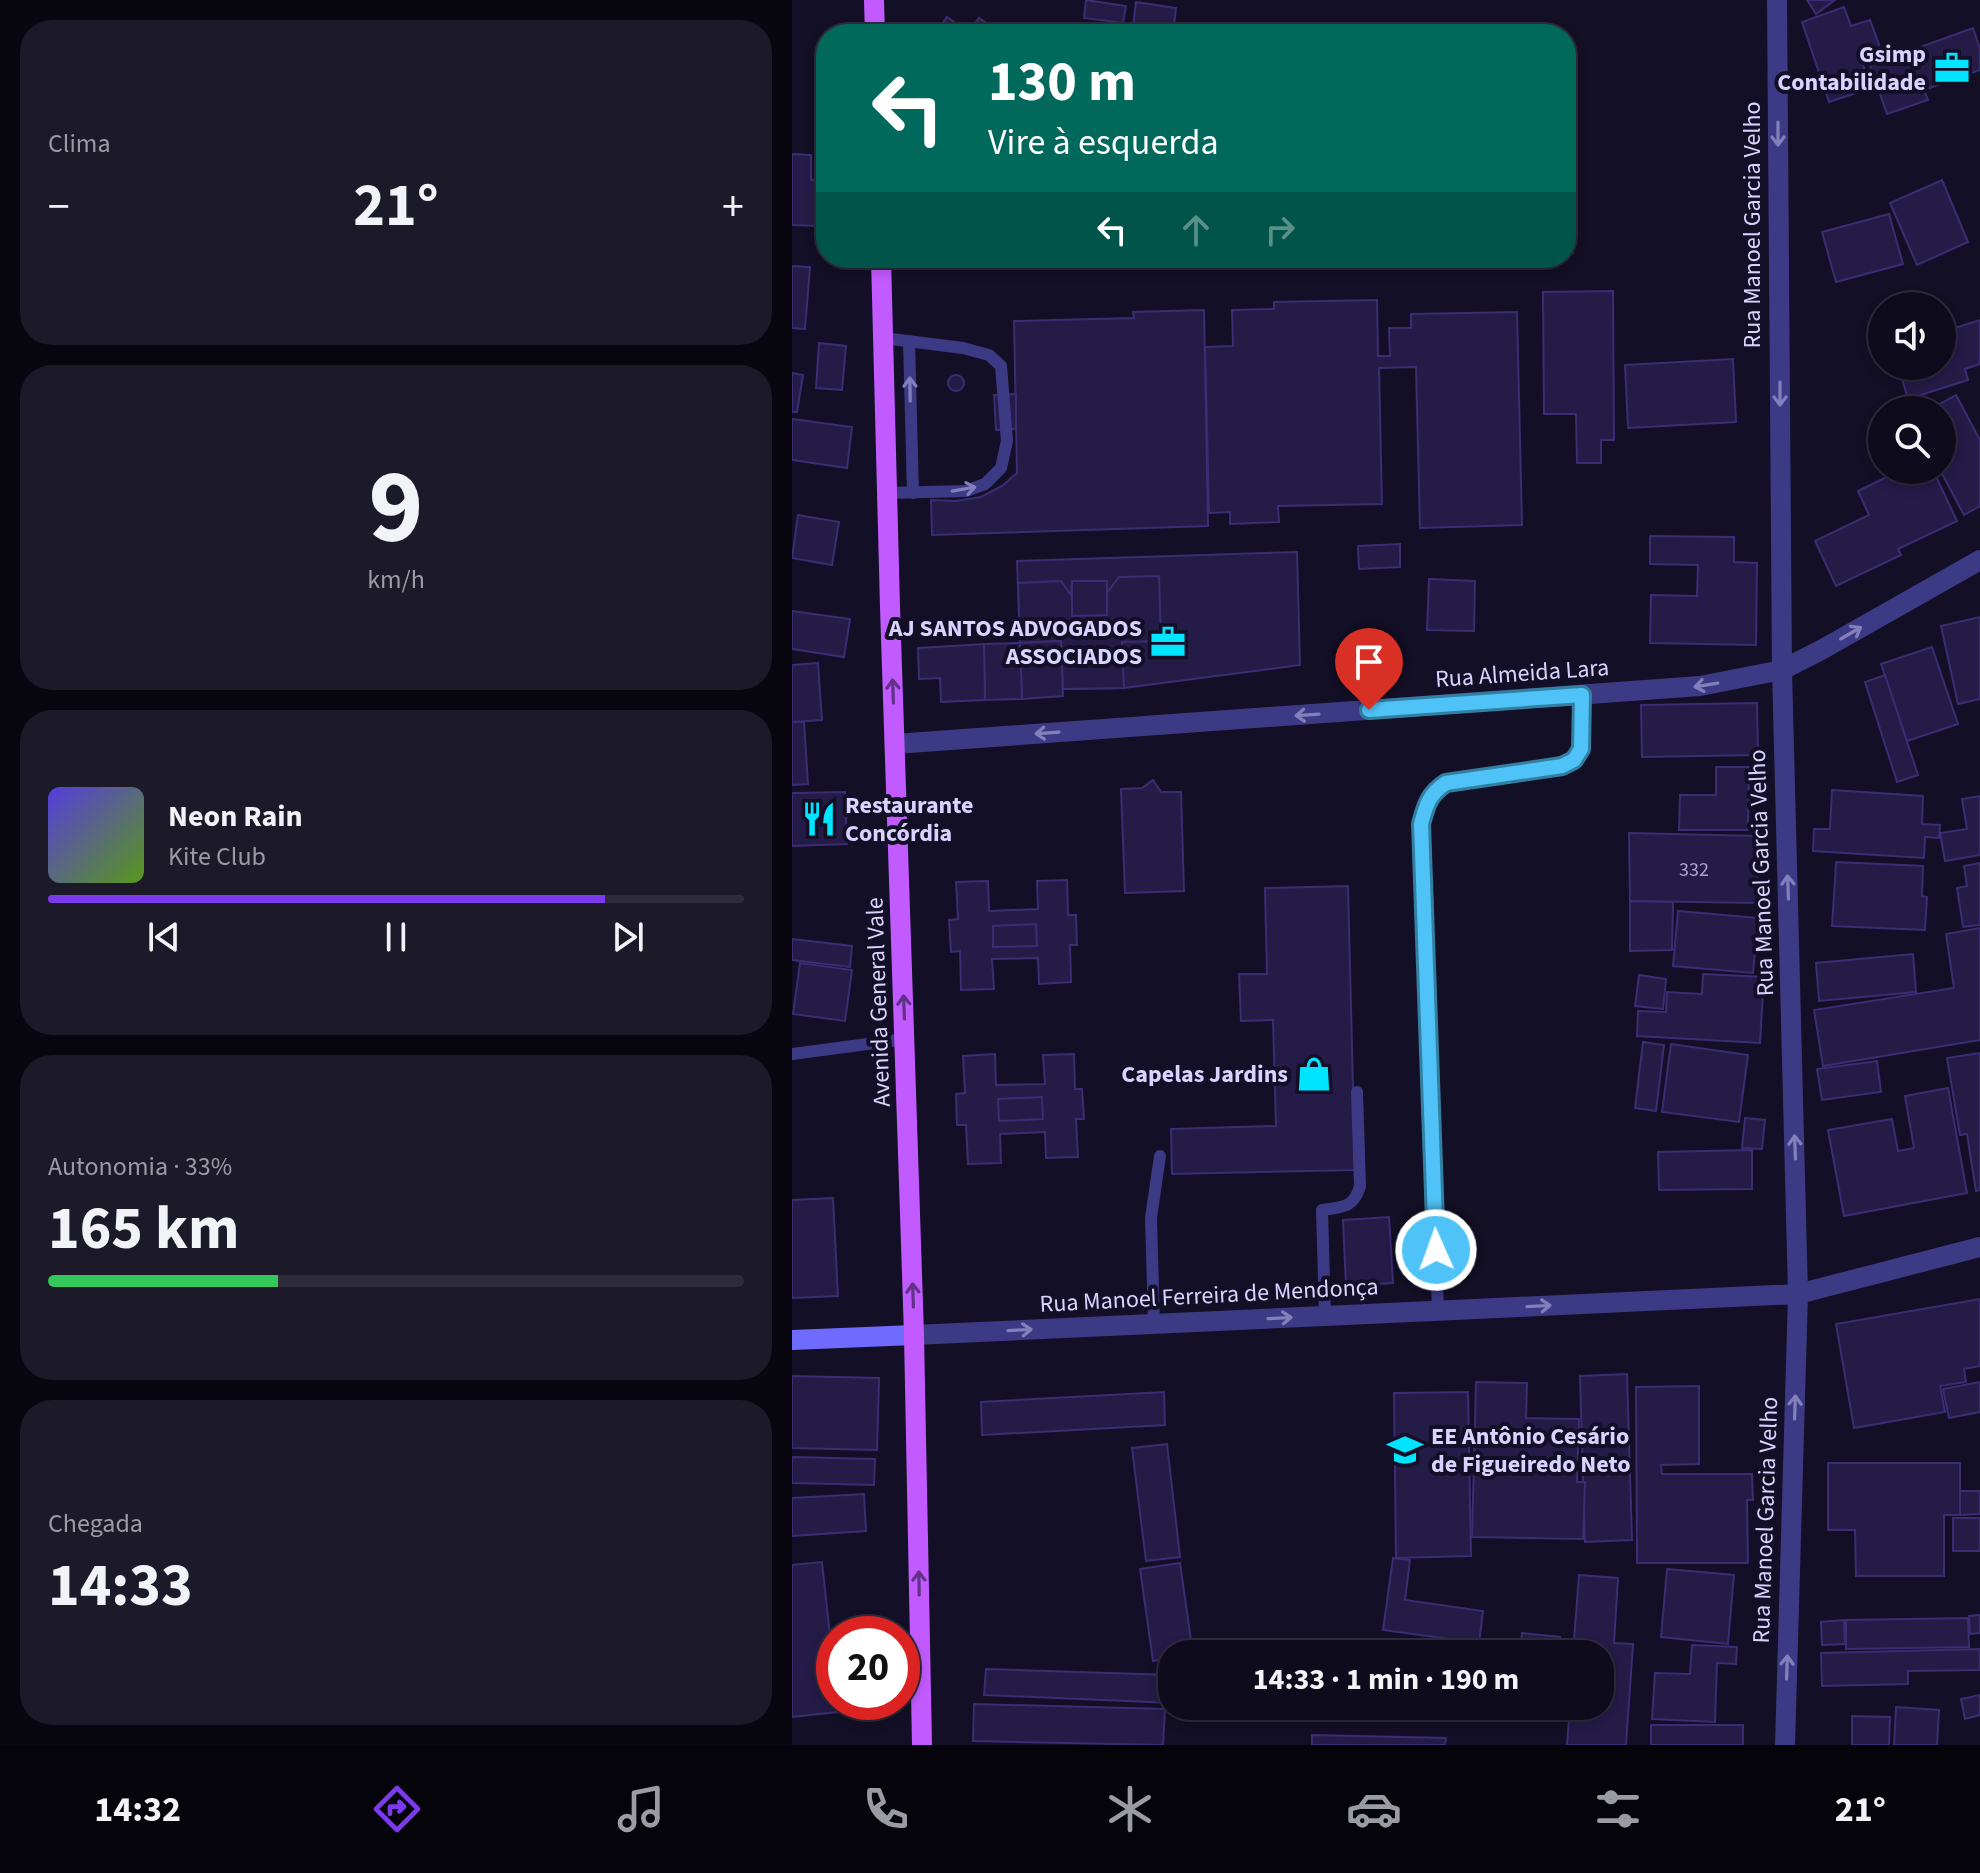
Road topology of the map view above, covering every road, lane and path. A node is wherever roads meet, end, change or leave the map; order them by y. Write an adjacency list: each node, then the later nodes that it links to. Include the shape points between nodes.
1 (874, 0): 3 (main road)
2 (1777, 0): 10 (street, Rua Manoel Garcia Velho, one-way to 10)
3 (875, 24)
4 (881, 268): 5 (main road, Avenida General Vale)
5 (883, 338): 6 (lane); 7 (main road, Avenida General Vale)
6 (909, 341): 8 (lane, one-way to 6); 8 (lane, one-way to 6, via 966,491 985,484 1001,468 1007,441 1001,366 989,355)
7 (887, 493): 8 (lane); 12 (main road, Avenida General Vale, one-way to 7)
8 (913, 493)
9 (1980, 560): 10 (street, Rua Almeida Lara, one-way to 9)
10 (1782, 670): 11 (street, Rua Almeida Lara, one-way to 11, via 1700,686); 18 (street, Rua Manoel Garcia Velho, one-way to 10)
11 (1582, 695): 12 (street, Rua Almeida Lara, one-way to 12); 19 (lane, via 1581,749 1574,760 1446,783 1425,807 1421,824)
12 (895, 744): 13 (main road, Avenida General Vale, one-way to 12)
13 (905, 1039): 14 (lane); 22 (main road, Avenida General Vale, one-way to 13)
14 (792, 1054)
15 (1357, 1092): 20 (lane, via 1357,1198 1344,1207 1322,1210)
16 (1160, 1156): 21 (lane, via 1151,1218)
17 (1980, 1247): 18 (street, Rua Manoel Ferreira de Mendonça)
18 (1798, 1294): 19 (street, Rua Manoel Ferreira de Mendonça, one-way to 18); 25 (street, Rua Manoel Garcia Velho, one-way to 18)
19 (1438, 1311): 20 (street, Rua Manoel Ferreira de Mendonça)
20 (1325, 1316): 21 (street, Rua Manoel Ferreira de Mendonça, one-way to 20)
21 (1154, 1324): 22 (street, Rua Manoel Ferreira de Mendonça, one-way to 21)
22 (914, 1335): 23 (street); 24 (main road, Avenida General Vale, one-way to 22)
23 (792, 1340)
24 (922, 1745)
25 (1785, 1745)

